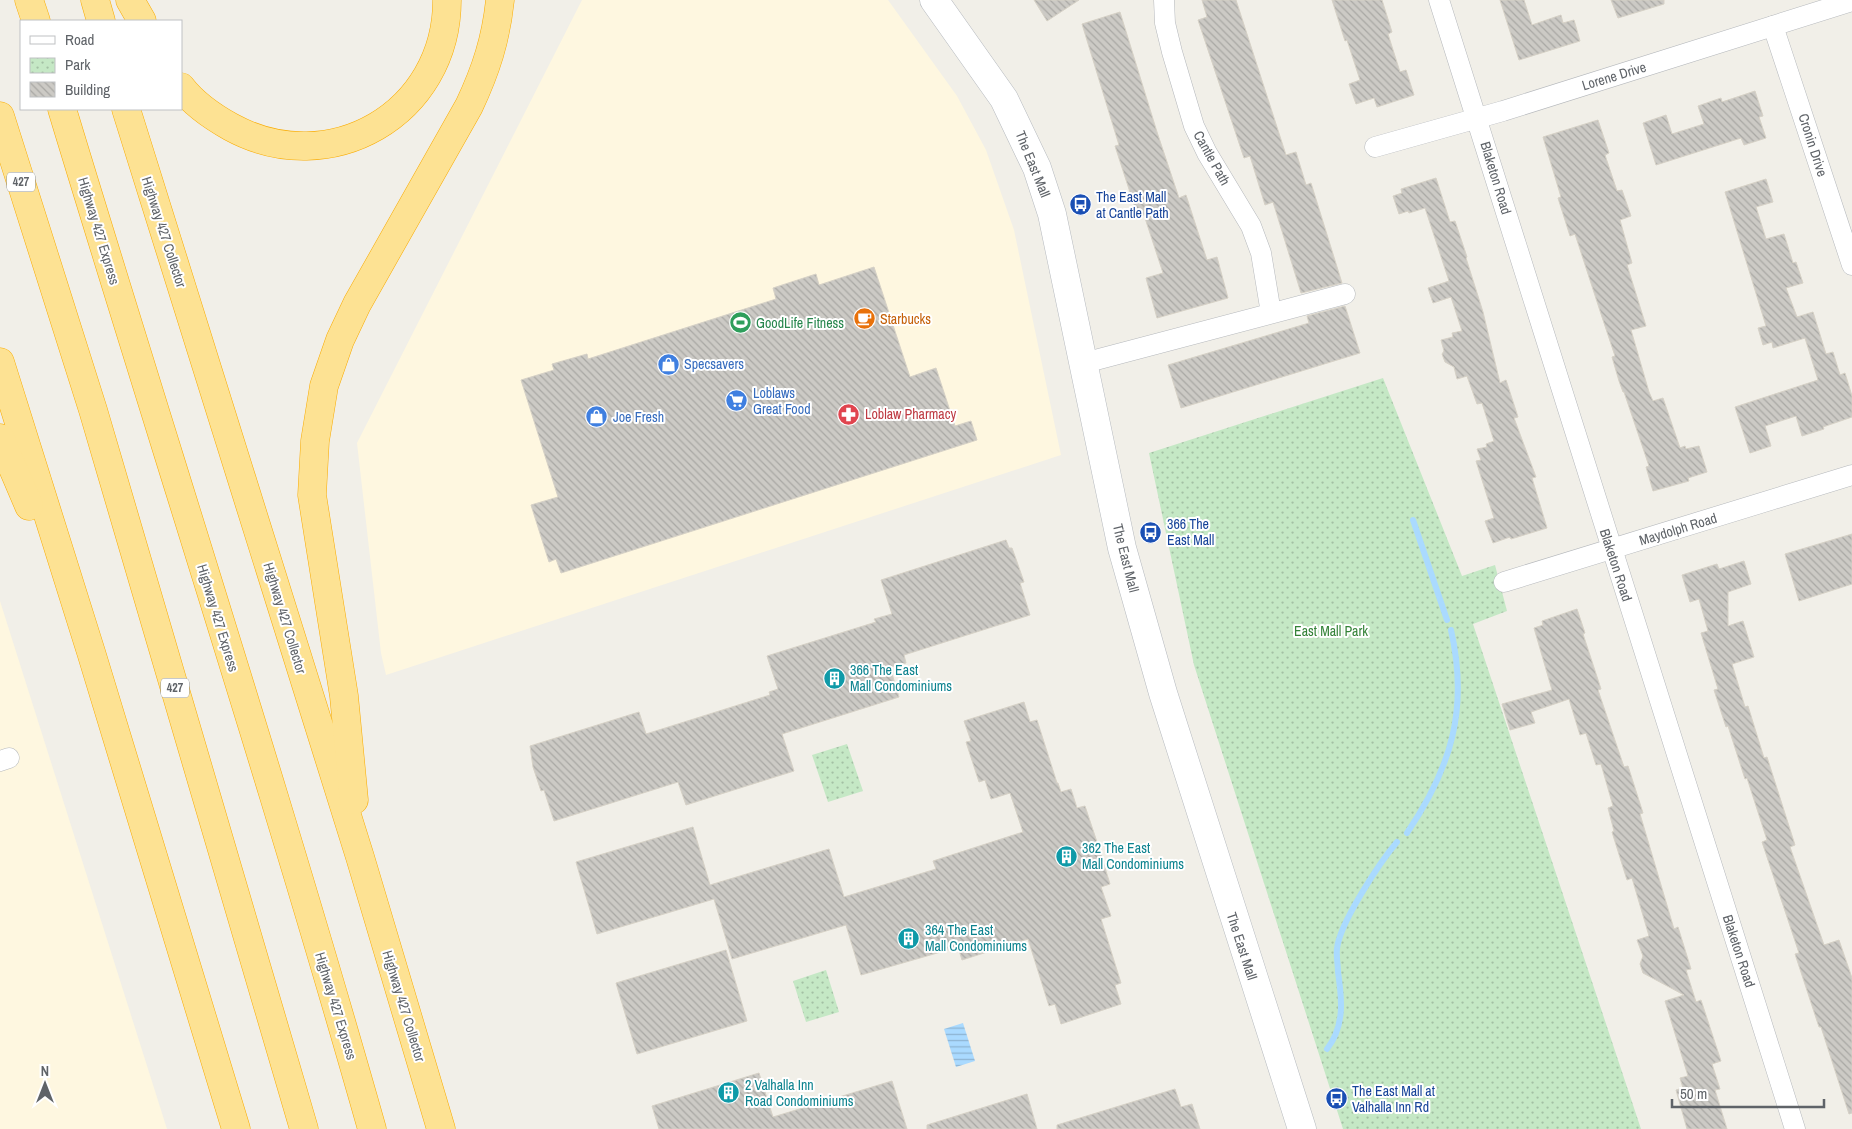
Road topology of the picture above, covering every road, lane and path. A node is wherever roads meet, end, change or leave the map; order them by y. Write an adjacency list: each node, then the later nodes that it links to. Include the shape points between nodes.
1 (29, 0): 10 (highway)
2 (95, 0): 11 (highway)
3 (130, 0): 12 (highway)
4 (447, 0): 14 (highway, via 444,32 426,78 394,114 355,137 310,147 270,143 221,122)
5 (500, 0): 30 (highway, via 493,45 482,78 357,304 324,386 312,494 344,696)
6 (934, 0): 24 (main road, The East Mall, via 1004,99 1037,168 1052,214)
7 (1164, 0): 22 (street, Cantle Path, via 1169,42 1194,126 1206,153 1251,226 1261,253)
8 (1440, 0): 18 (street, Blaketon Road)
9 (1852, 1): 13 (street, Lorene Drive)
10 (36, 20)
11 (101, 20)
12 (141, 20)
13 (1773, 26): 18 (street, Lorene Drive); 20 (street, Cronin Drive)
14 (182, 87)
15 (62, 110): 33 (highway, Highway 427 Express)
16 (126, 110): 30 (highway, Highway 427 Collector)
17 (0, 116): 32 (highway, 427, via 93,410)
18 (1477, 119): 19 (street, Lorene Drive); 27 (street, Blaketon Road)
19 (1374, 147)
20 (1852, 265)
21 (1345, 294): 22 (street)
22 (1271, 313): 24 (street)
23 (0, 362): 29 (highway)
24 (1084, 363): 35 (main road, The East Mall, via 1122,548 1162,693)
25 (0, 438): 29 (highway)
26 (1852, 475): 27 (street, Maydolph Road)
27 (1611, 550): 28 (street, Maydolph Road); 36 (street, Blaketon Road)
28 (1504, 582)
29 (91, 652): 31 (highway)
30 (360, 857): 34 (highway, Highway 427 Collector)
31 (236, 1129)
32 (304, 1129)
33 (372, 1129)
34 (441, 1129)
35 (1302, 1129)
36 (1795, 1129)

